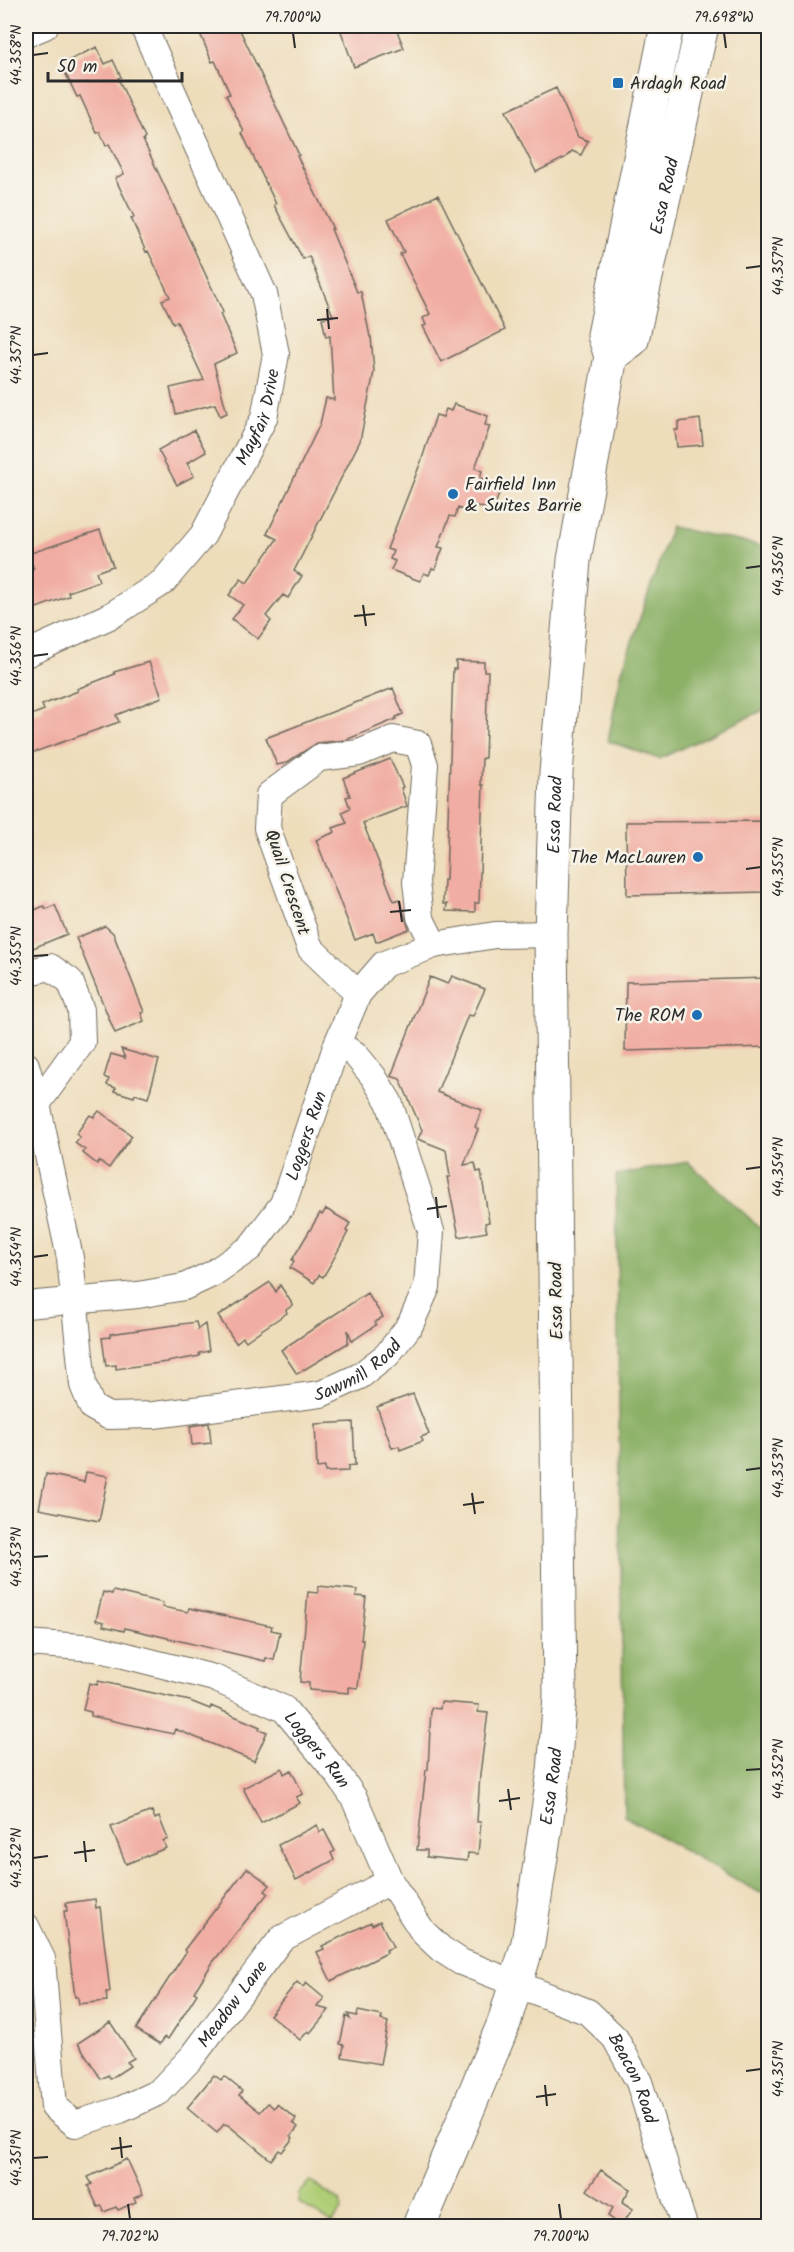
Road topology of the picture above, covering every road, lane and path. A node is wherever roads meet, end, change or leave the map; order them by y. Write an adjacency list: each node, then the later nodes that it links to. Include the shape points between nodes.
1 (45, 26): 5 (street)
2 (143, 26): 7 (street, Mayfair Drive, via 264,294 276,354 264,418 203,535 163,582 112,615)
3 (667, 26): 6 (main road, Essa Road, via 604,335)
4 (702, 26): 6 (main road, Essa Road, via 632,340)
5 (26, 34)
6 (611, 356): 8 (main road, Essa Road, via 574,560 556,773)
7 (26, 654)
8 (551, 934): 9 (street, Loggers Run, via 495,935); 20 (main road, Essa Road, via 560,1696 552,1782 528,1943)
9 (434, 945): 11 (street, Loggers Run, via 384,964); 11 (street, Quail Crescent, via 420,917 416,882 425,765 418,744 393,739 359,753 319,758 269,795 267,828 310,948)
10 (26, 973): 14 (street, via 50,967 70,981 81,1010 82,1042)
11 (358, 994): 12 (street, Loggers Run)
12 (337, 1044): 15 (street, Loggers Run, via 283,1204 250,1248 212,1274 184,1287); 15 (street, Sawmill Road, via 355,1054 389,1102 431,1231 427,1287 410,1325 387,1355 360,1376 321,1394 108,1416 92,1407 82,1385)
13 (26, 1065): 14 (street, Sawmill Road)
14 (37, 1104): 15 (street, Sawmill Road, via 70,1258)
15 (74, 1301): 16 (street, Loggers Run)
16 (26, 1305)
17 (26, 1643): 18 (street, Loggers Run, via 96,1648 214,1678 284,1709 354,1798)
18 (390, 1881): 19 (street, Meadow Lane, via 280,1939 193,2056 159,2092 75,2124 54,2107 42,1959); 20 (street, Loggers Run, via 423,1932 441,1949 461,1962)
19 (26, 1926)
20 (517, 1984): 21 (main road, Essa Road); 22 (street, Beacon Road, via 588,2012 615,2038 639,2082)
21 (419, 2226)
22 (684, 2226)

